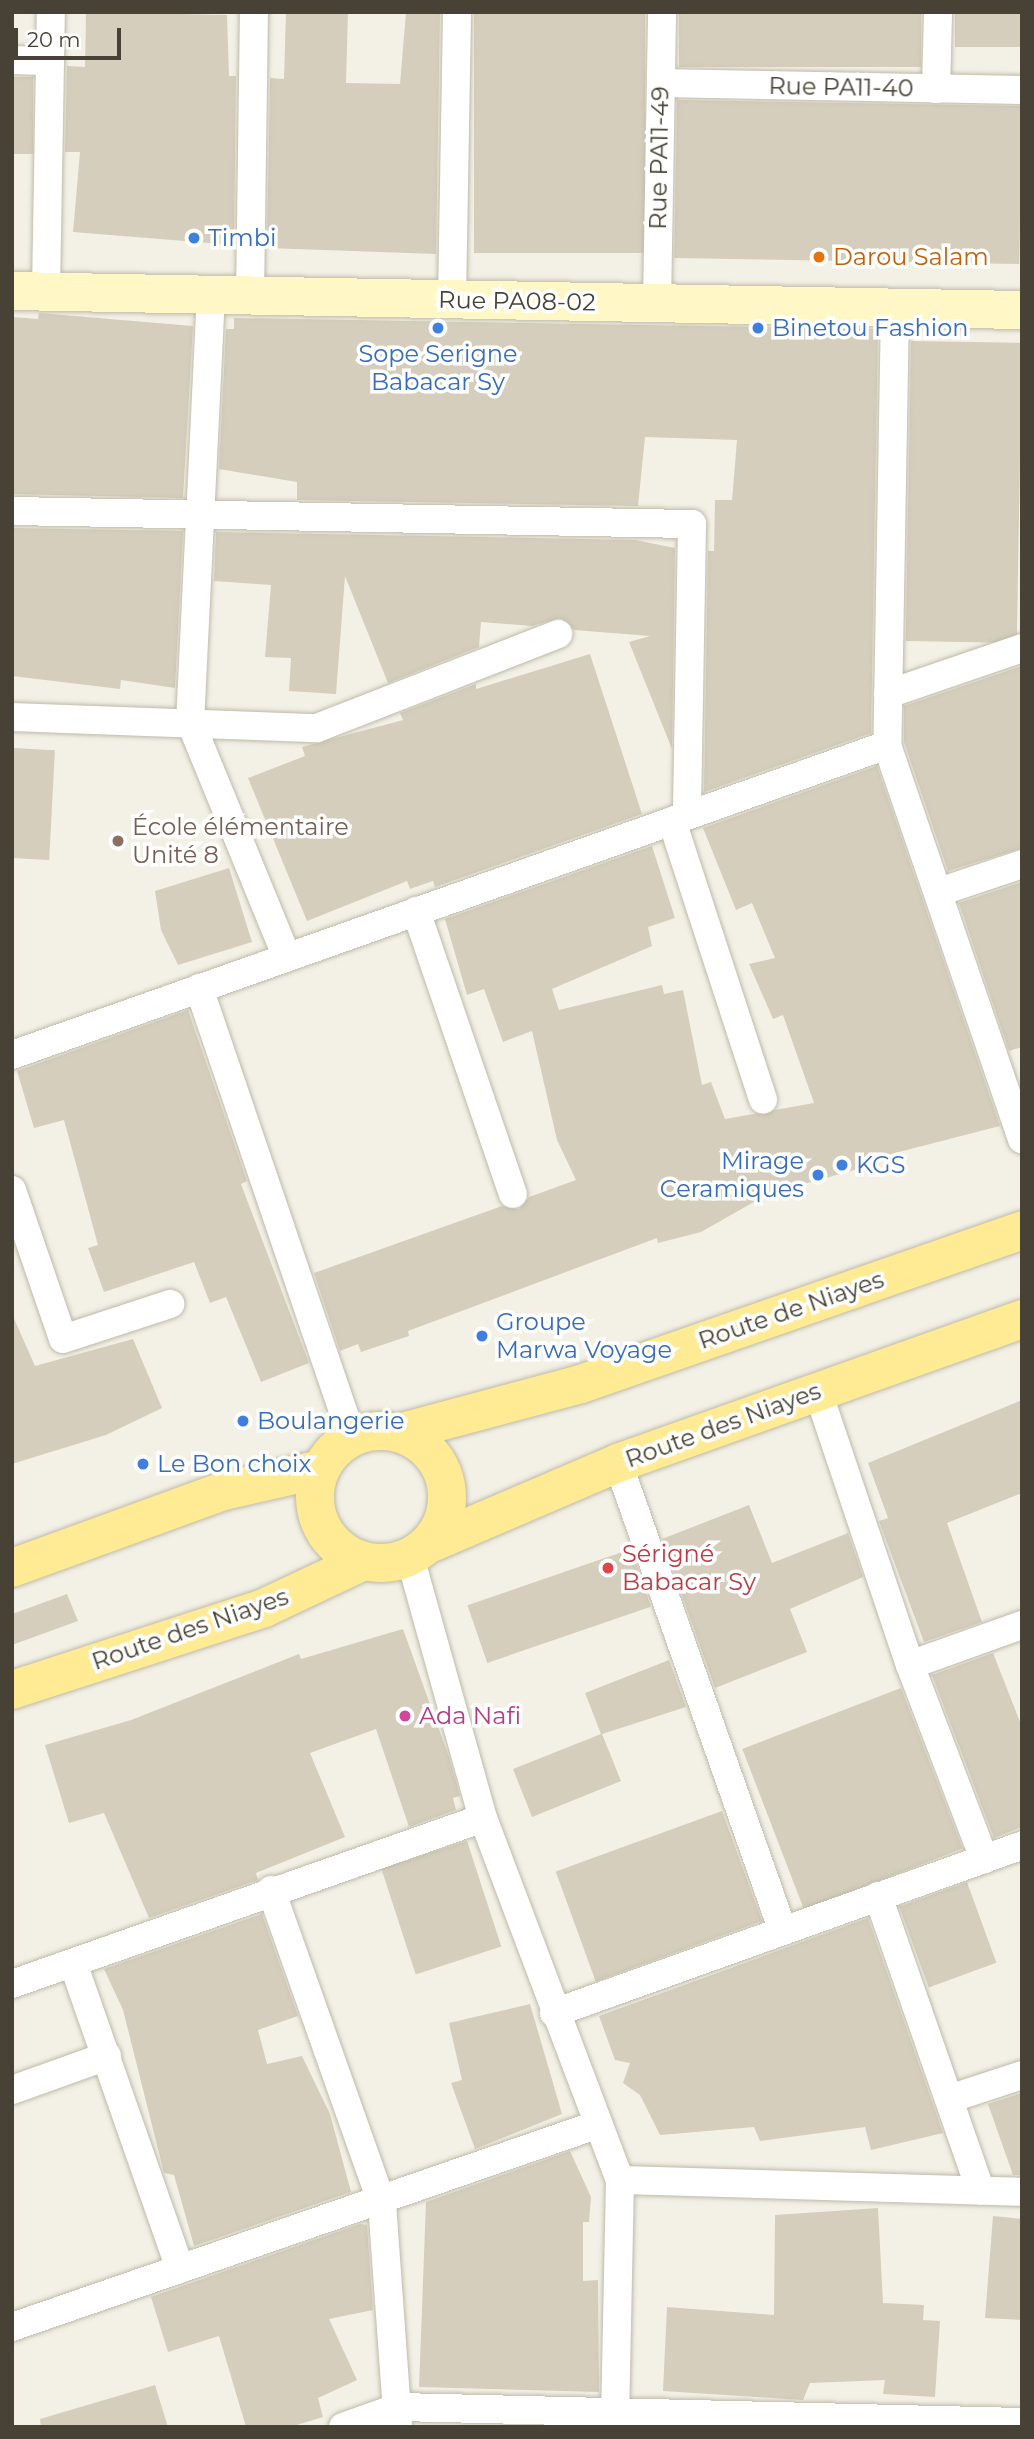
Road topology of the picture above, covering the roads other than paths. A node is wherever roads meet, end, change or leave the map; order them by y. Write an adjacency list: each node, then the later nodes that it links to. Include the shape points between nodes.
1 (51, 12): 7 (street)
2 (254, 12): 13 (street)
3 (457, 12): 14 (street)
4 (662, 12): 8 (street, Rue PA11-49)
5 (938, 12): 9 (street)
6 (12, 60): 7 (street)
7 (50, 61): 11 (street)
8 (661, 83): 9 (street, Rue PA11-40); 15 (street, Rue PA11-49)
9 (936, 89): 10 (street, Rue PA11-40)
10 (1022, 90)
11 (29, 291): 12 (street, Rue PA08-02)
12 (211, 295): 13 (street, Rue PA08-02); 19 (street)
13 (250, 296): 14 (street, Rue PA08-02)
14 (452, 300): 15 (street, Rue PA08-02)
15 (657, 304): 16 (street, Rue PA08-02)
16 (895, 308): 17 (street, Rue PA08-02); 22 (street)
17 (1022, 310)
18 (12, 511): 19 (street)
19 (200, 514): 24 (street); 26 (street, via 692,524)
20 (558, 634): 24 (street, via 317,728)
21 (1022, 648): 22 (street)
22 (888, 694): 25 (street)
23 (12, 717): 24 (street)
24 (190, 722): 30 (street)
25 (887, 745): 26 (street); 28 (street)
26 (680, 818): 29 (street); 33 (street)
27 (1022, 864): 28 (street)
28 (939, 892): 34 (street)
29 (416, 911): 30 (street); 36 (street)
30 (286, 957): 31 (street)
31 (199, 988): 32 (street); 42 (street)
32 (12, 1055)
33 (763, 1099)
34 (1022, 1140)
35 (12, 1190): 38 (street, via 63,1339)
36 (513, 1194)
37 (1022, 1230): 41 (main road, Route de Niayes, via 581,1384)
38 (170, 1304)
39 (1022, 1319): 40 (main road, Route des Niayes)
40 (817, 1389): 43 (main road, Route des Niayes); 49 (street)
41 (398, 1433): 42 (main road, Route de Niayes); 45 (main road, via 419,1443 446,1476 448,1503)
42 (352, 1437): 44 (main road)
43 (618, 1464): 45 (main road, Route des Niayes); 56 (street)
44 (321, 1469): 46 (main road, via 314,1492 326,1532 343,1552); 47 (main road, via 224,1491)
45 (419, 1551): 46 (main road); 51 (street)
46 (364, 1561): 50 (main road, Route des Niayes, via 264,1608)
47 (12, 1568)
48 (1022, 1625): 49 (street)
49 (910, 1665): 53 (street)
50 (12, 1690)
51 (483, 1818): 54 (street); 59 (street)
52 (1022, 1845): 53 (street)
53 (984, 1859): 55 (street)
54 (271, 1890): 57 (street); 68 (street)
55 (878, 1896): 56 (street); 63 (street)
56 (782, 1930): 59 (street)
57 (73, 1963): 58 (street); 60 (street)
58 (12, 1984)
59 (554, 2013): 64 (street)
60 (107, 2056): 62 (street); 69 (street)
61 (1022, 2075): 63 (street)
62 (12, 2090)
63 (949, 2099): 66 (street)
64 (596, 2125): 65 (street); 68 (street)
65 (620, 2180): 66 (street); 72 (street)
66 (981, 2191): 67 (street)
67 (1022, 2192)
68 (382, 2203): 69 (street); 71 (street)
69 (180, 2269): 70 (street)
70 (12, 2327)
71 (398, 2417): 72 (street); 75 (street)
72 (615, 2420): 73 (street)
73 (855, 2423): 74 (street)
74 (1022, 2423)
75 (343, 2427)

